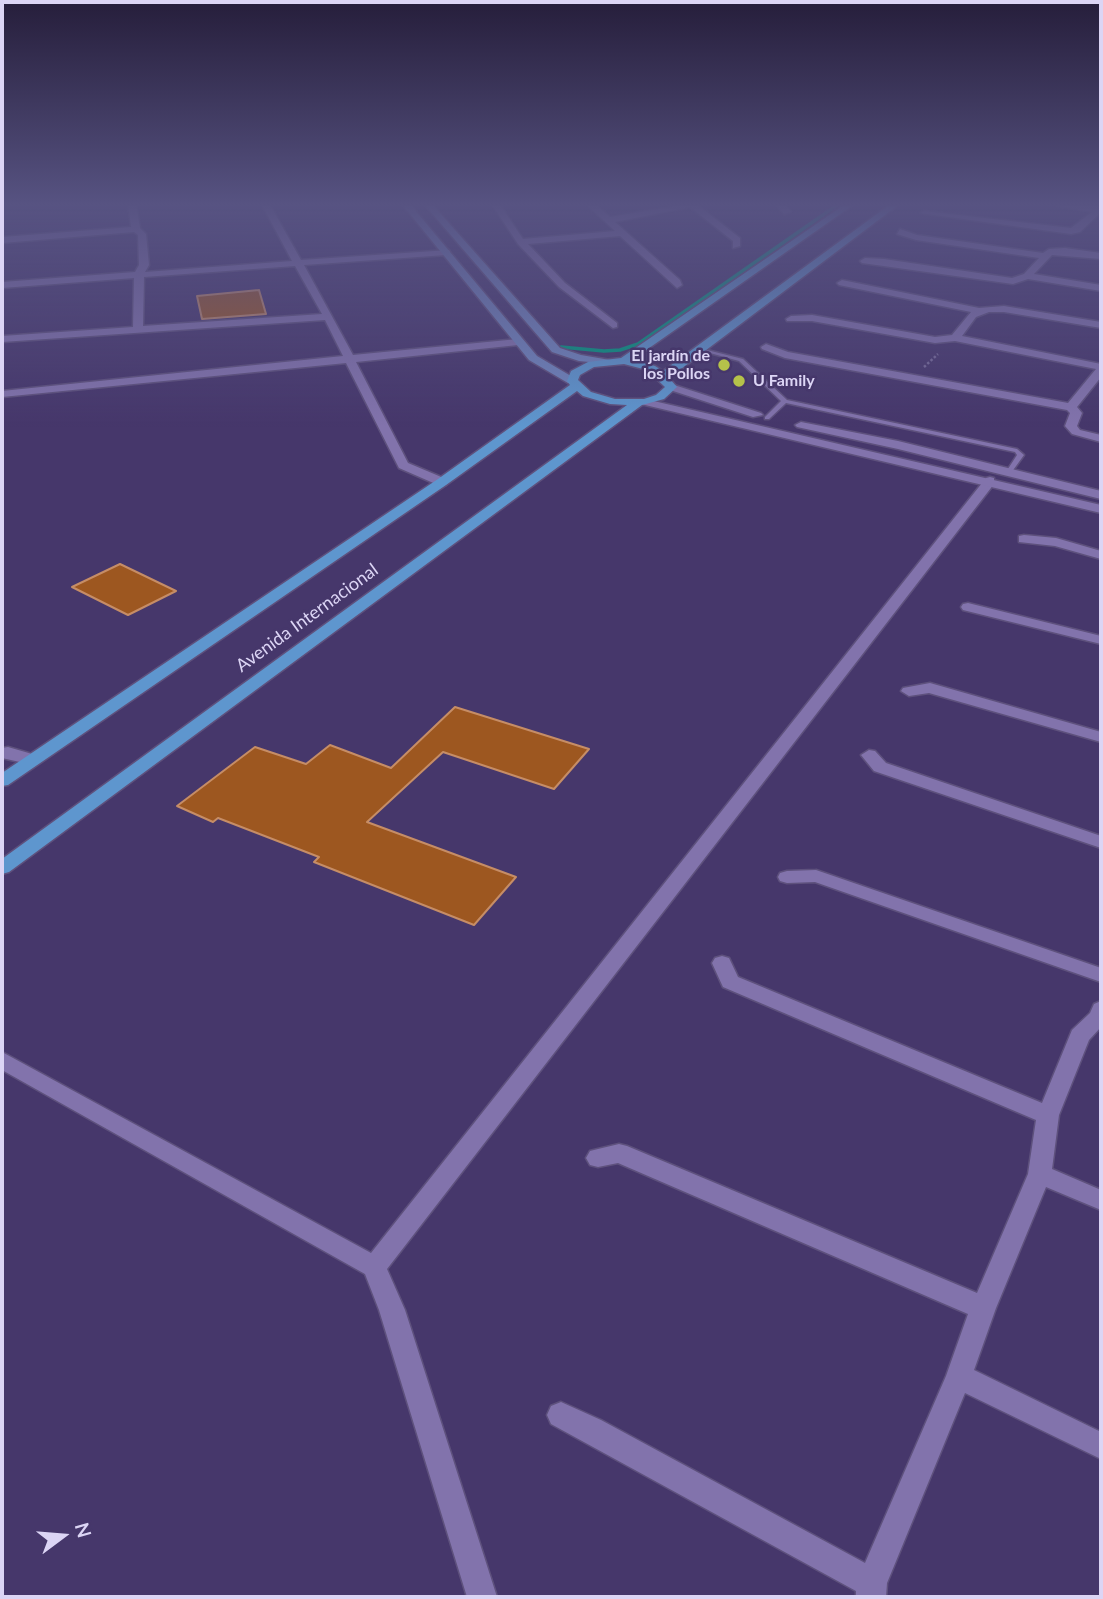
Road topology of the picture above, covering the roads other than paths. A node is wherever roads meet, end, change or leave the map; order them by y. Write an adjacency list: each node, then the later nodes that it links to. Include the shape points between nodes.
1 (94, 278): 14 (street)
2 (139, 278): 22 (street)
3 (305, 278): 18 (street)
4 (466, 278): 25 (main road)
5 (491, 278): 30 (main road, via 556,350)
6 (555, 278): 20 (street)
7 (672, 278): 15 (street)
8 (744, 278): 29 (main road)
9 (797, 278): 27 (main road)
10 (990, 278): 11 (street)
11 (1025, 278)
12 (1037, 278): 16 (street)
13 (842, 284): 17 (street)
14 (2, 285)
15 (677, 285)
16 (1101, 288)
17 (979, 311): 21 (street, via 1004,309); 24 (street)
18 (328, 317): 22 (street); 28 (street)
19 (791, 319): 24 (street, via 812,318 935,340)
20 (613, 325)
21 (1101, 325)
22 (138, 329): 23 (street)
23 (2, 338)
24 (955, 338): 31 (street)
25 (518, 342): 28 (street); 33 (main road, via 533,358)
26 (766, 347): 37 (street, via 785,355)
27 (701, 349): 32 (main road); 35 (lane, via 741,360)
28 (349, 359): 34 (street); 44 (street, via 402,465)
29 (624, 361): 30 (main road, Avenida Internacional); 32 (main road, via 650,368)
30 (606, 362): 33 (main road, Avenida Internacional, via 583,367 575,373)
31 (1101, 369): 37 (street)
32 (667, 382): 36 (main road, Avenida Internacional, via 660,397); 38 (street)
33 (574, 384): 36 (main road, via 599,398); 44 (main road, Avenida Internacional)
34 (2, 394)
35 (785, 401): 38 (lane); 42 (lane, via 1017,451 1021,455)
36 (642, 402): 40 (street); 58 (main road, Avenida Internacional)
37 (1071, 407): 41 (street, via 1076,413 1071,426 1076,432)
38 (767, 418): 39 (street)
39 (815, 429): 40 (street); 42 (street)
40 (806, 439): 43 (street)
41 (1101, 439)
42 (1010, 471): 45 (street)
43 (990, 481): 46 (street); 68 (street)
44 (442, 482): 55 (main road, Avenida Internacional)
45 (1101, 495)
46 (1101, 509)
47 (1024, 539): 48 (street, via 1056,542)
48 (1101, 555)
49 (968, 607): 50 (street)
50 (1101, 640)
51 (909, 691): 52 (street, via 930,688)
52 (1101, 737)
53 (2, 753): 55 (street)
54 (869, 755): 57 (street, via 880,767)
55 (33, 760): 56 (main road, Avenida Internacional)
56 (2, 781)
57 (1101, 842)
58 (2, 868)
59 (787, 877): 61 (street, via 816,876)
60 (722, 963): 64 (street, via 730,982)
61 (1101, 975)
62 (1101, 1014): 64 (street, via 1080,1036)
63 (2, 1060): 68 (street)
64 (1048, 1115): 66 (street)
65 (598, 1158): 69 (street, via 619,1153)
66 (1040, 1174): 67 (street); 69 (street)
67 (1101, 1200)
68 (374, 1267): 74 (street, via 392,1310)
69 (983, 1308): 70 (street)
70 (959, 1376): 72 (street); 73 (street)
71 (561, 1415): 73 (street)
72 (1101, 1447)
73 (871, 1590)
74 (482, 1597)

